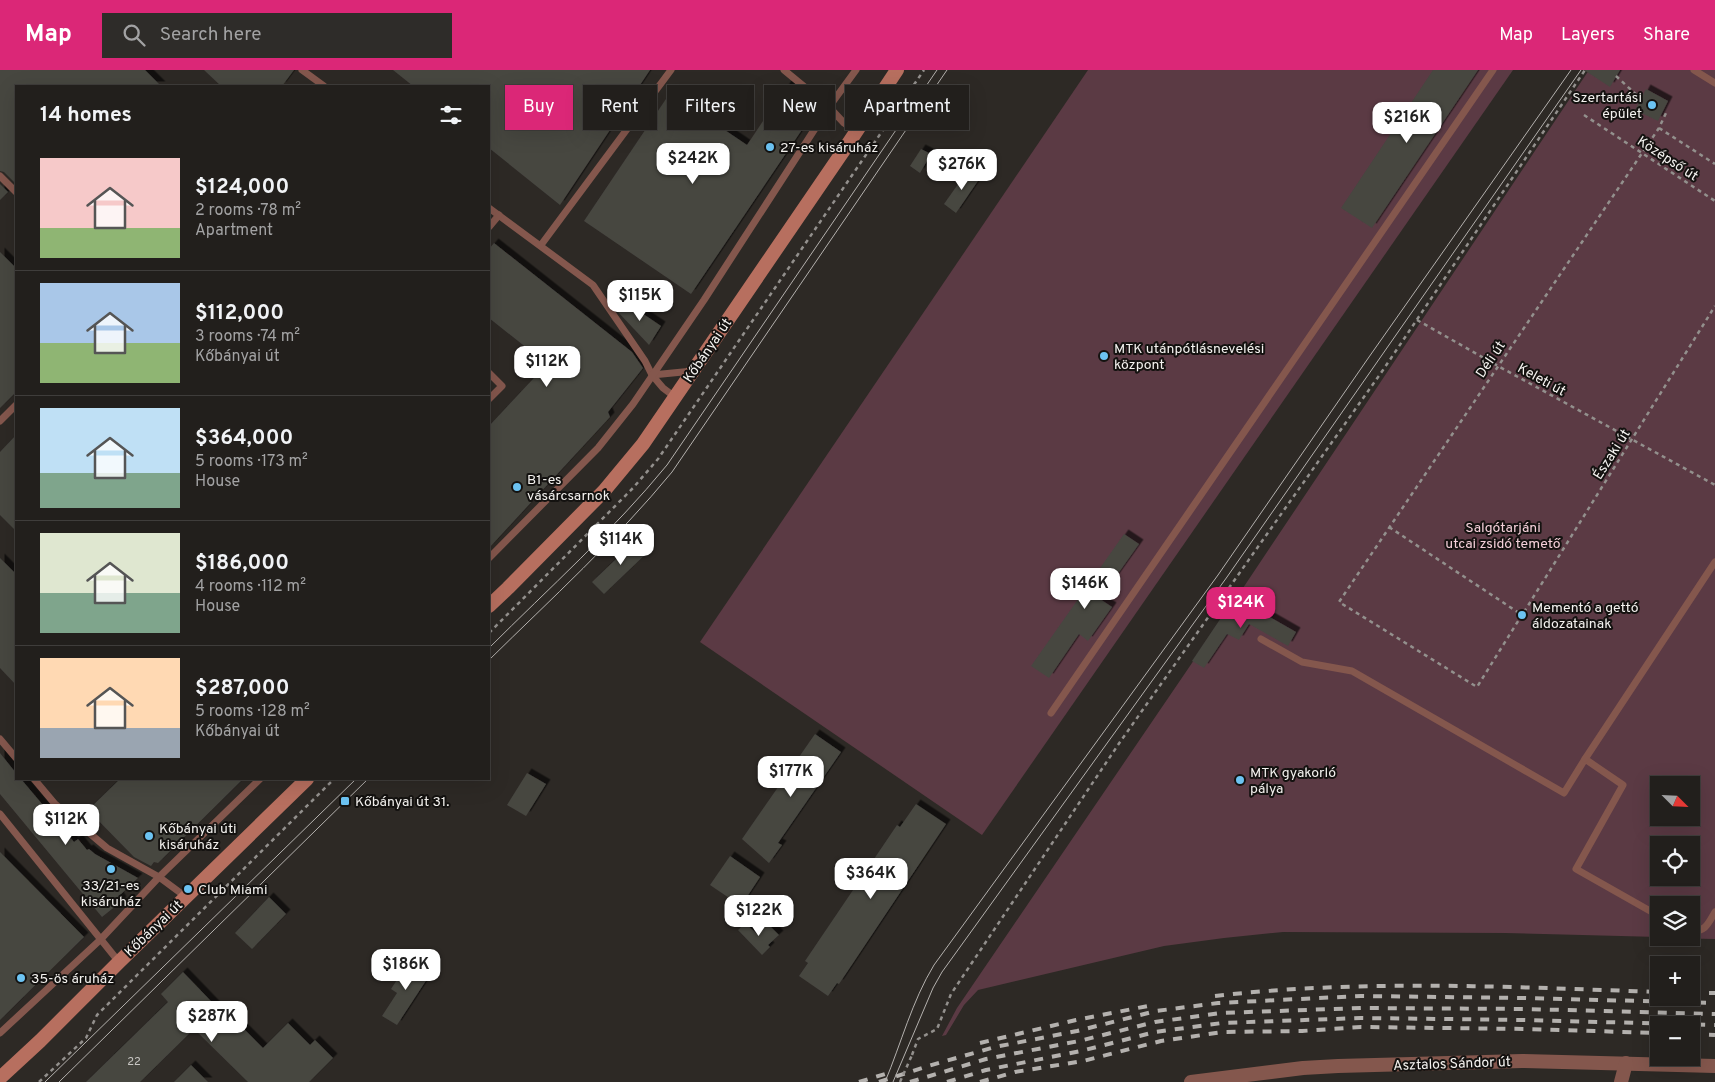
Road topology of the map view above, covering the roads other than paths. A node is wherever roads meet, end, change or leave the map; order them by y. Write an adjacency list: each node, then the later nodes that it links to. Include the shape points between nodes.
1 (302, 70): 9 (lane)
2 (671, 70): 20 (lane)
3 (784, 70): 10 (lane)
4 (856, 70): 11 (lane)
5 (896, 70): 14 (main road, Kőbányai út)
6 (1493, 70): 32 (lane)
7 (1694, 70): 8 (lane)
8 (1715, 83)
9 (323, 85)
10 (802, 85)
11 (835, 99)
12 (835, 113): 14 (lane)
13 (814, 130): 23 (lane)
14 (856, 132): 21 (main road, Kőbányai út)
15 (0, 176): 16 (lane)
16 (15, 191)
17 (490, 209): 18 (lane)
18 (499, 215): 19 (lane); 20 (lane)
19 (490, 226)
20 (541, 245): 23 (lane, via 593,285)
21 (693, 371): 23 (lane); 24 (main road, Kőbányai út)
22 (490, 374): 25 (lane, via 502,386)
23 (652, 375): 24 (lane); 28 (lane, via 598,448)
24 (675, 397): 30 (main road, Kőbányai út, via 643,444 604,491)
25 (490, 399)
26 (15, 406): 27 (lane)
27 (0, 421)
28 (490, 557)
29 (1715, 562): 35 (lane)
30 (490, 605)
31 (1261, 638): 35 (lane, via 1302,662 1352,671 1564,793)
32 (1051, 713)
33 (0, 739): 34 (lane)
34 (15, 757)
35 (1585, 759): 42 (lane, via 1623,785 1576,870)
36 (35, 780): 40 (lane, via 55,804 107,848)
37 (259, 780): 40 (lane)
38 (306, 780): 41 (main road, Kőbányai út)
39 (0, 814): 45 (lane)
40 (159, 877): 41 (lane); 45 (lane)
41 (186, 897): 46 (main road, Kőbányai út)
42 (1650, 911)
43 (1715, 912): 44 (lane, via 1708,926)
44 (1700, 931)
45 (100, 940): 46 (lane); 47 (lane)
46 (119, 962): 50 (main road, Kőbányai út)
47 (0, 1033)
48 (1626, 1063): 49 (street, Asztalos Sándor út); 51 (street, Asztalos Sándor út, via 1522,1061 1303,1068); 52 (street)
49 (1715, 1066)
50 (0, 1078)
51 (1191, 1082)
52 (1621, 1082)

